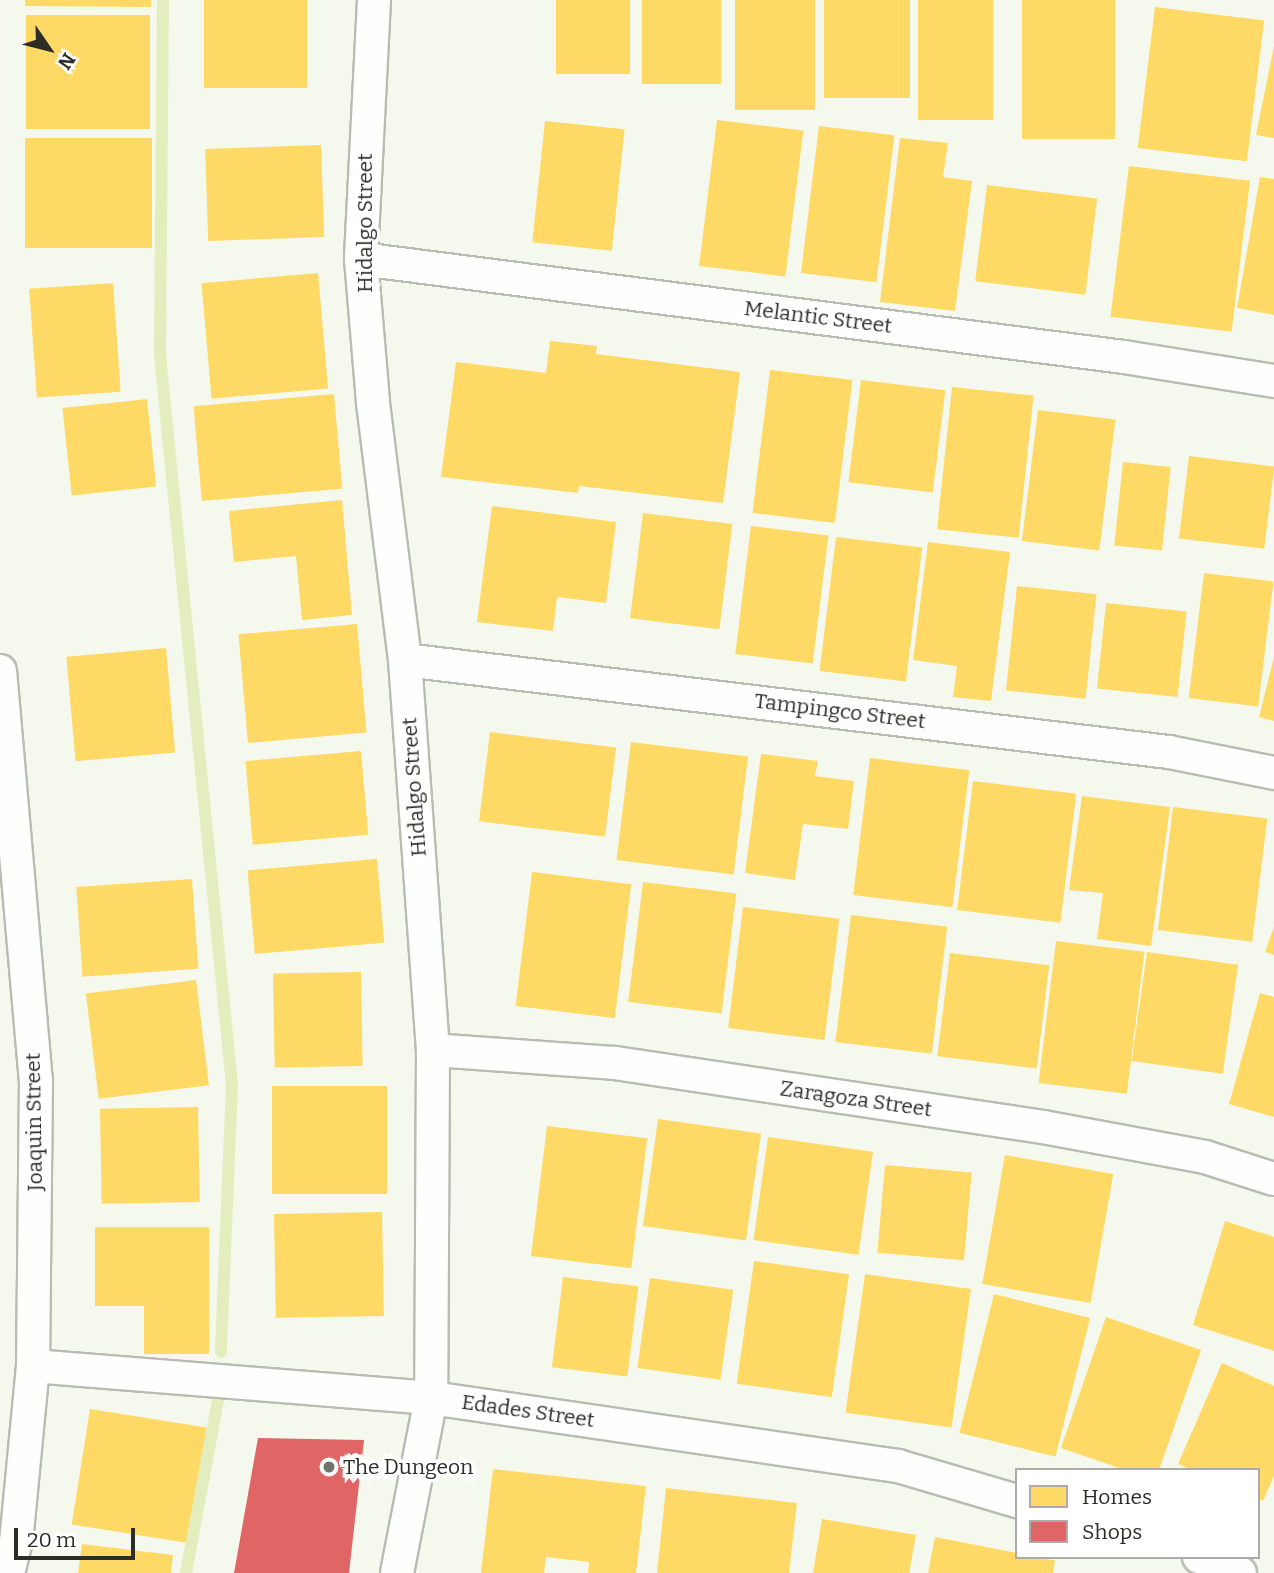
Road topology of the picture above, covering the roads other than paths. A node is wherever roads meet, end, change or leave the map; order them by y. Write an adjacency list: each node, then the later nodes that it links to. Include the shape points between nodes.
1 (374, 0): 2 (street, Hidalgo Street)
2 (361, 259): 3 (street, Melantic Street, via 1111,355); 4 (street, Hidalgo Street, via 373,403)
3 (1274, 381)
4 (405, 660): 6 (street, Tampingco Street, via 1169,752); 7 (street, Hidalgo Street)
5 (0, 671): 9 (street, Joaquin Street, via 36,1080)
6 (1274, 773)
7 (433, 1050): 8 (street, Zaragoza Street, via 615,1063 1043,1127 1205,1157); 10 (street, Hidalgo Street)
8 (1274, 1179)
9 (33, 1366): 10 (street, Edades Street); 13 (street, Joaquin Street, via 16,1541)
10 (431, 1398): 11 (street, Edades Street, via 898,1466); 14 (street, Hidalgo Street)
11 (1015, 1499)
12 (1204, 1559): 15 (street)
13 (8, 1573)
14 (397, 1573)
15 (1240, 1573)

